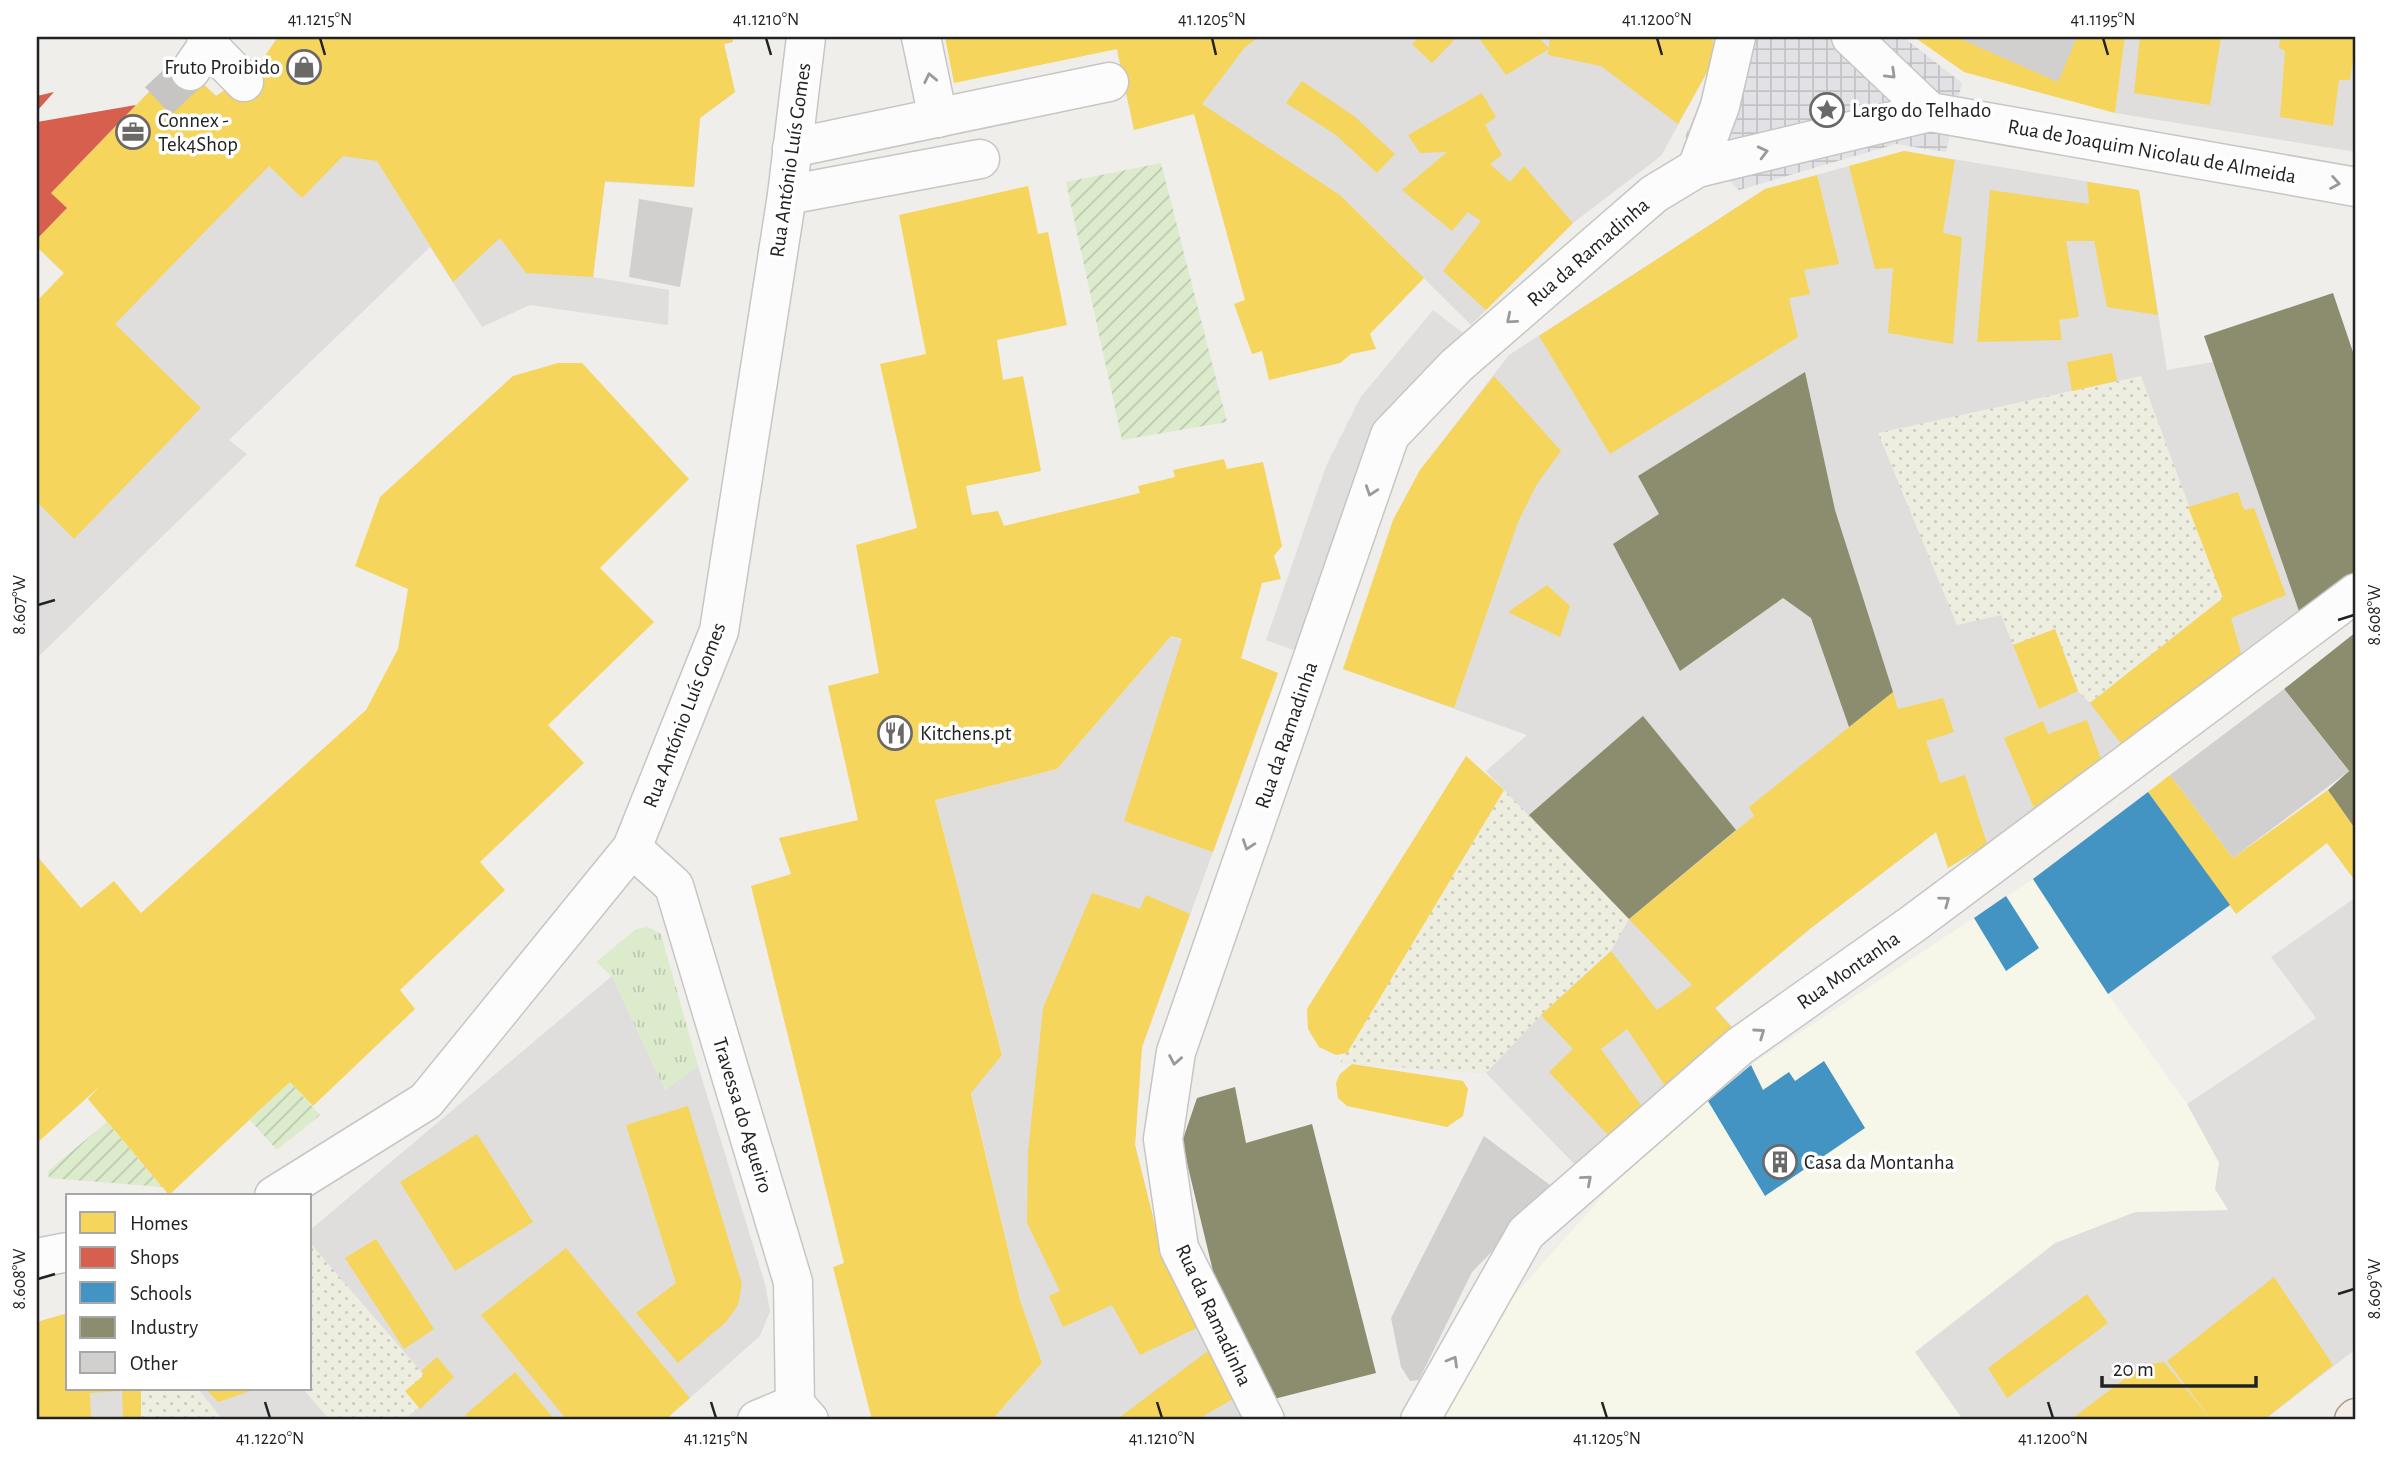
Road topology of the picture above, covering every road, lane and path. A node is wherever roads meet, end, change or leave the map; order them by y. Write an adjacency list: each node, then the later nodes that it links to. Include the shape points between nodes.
1 (806, 37): 10 (street, Rua António Luís Gomes)
2 (921, 37): 9 (street, one-way to 2)
3 (1736, 37): 12 (street, via 1720,106)
4 (1852, 37): 8 (street, one-way to 8)
5 (201, 51): 6 (street)
6 (244, 82)
7 (1109, 82): 9 (street)
8 (1930, 112): 12 (street, one-way to 8); 13 (street, Rua de Joaquim Nicolau de Almeida, one-way to 13)
9 (939, 118): 10 (street)
10 (792, 148): 14 (street, Rua António Luís Gomes)
11 (980, 159): 14 (street)
12 (1697, 168): 22 (street, Rua da Ramadinha, one-way to 22, via 1654,194 1456,366 1390,435 1176,1052 1163,1139 1179,1248)
13 (2356, 187)
14 (787, 195): 16 (street, Rua António Luís Gomes, via 719,631)
15 (2356, 593): 23 (street, Rua Montanha, one-way to 15, via 1526,1233 1740,1046 1914,923)
16 (632, 848): 17 (street, Rua António Luís Gomes, via 426,1101); 20 (street, Travessa do Agueiro, via 674,886 793,1282)
17 (277, 1194)
18 (66, 1252): 19 (street)
19 (37, 1258)
20 (802, 1412): 21 (street)
21 (757, 1420)
22 (1265, 1420)
23 (1420, 1420)

